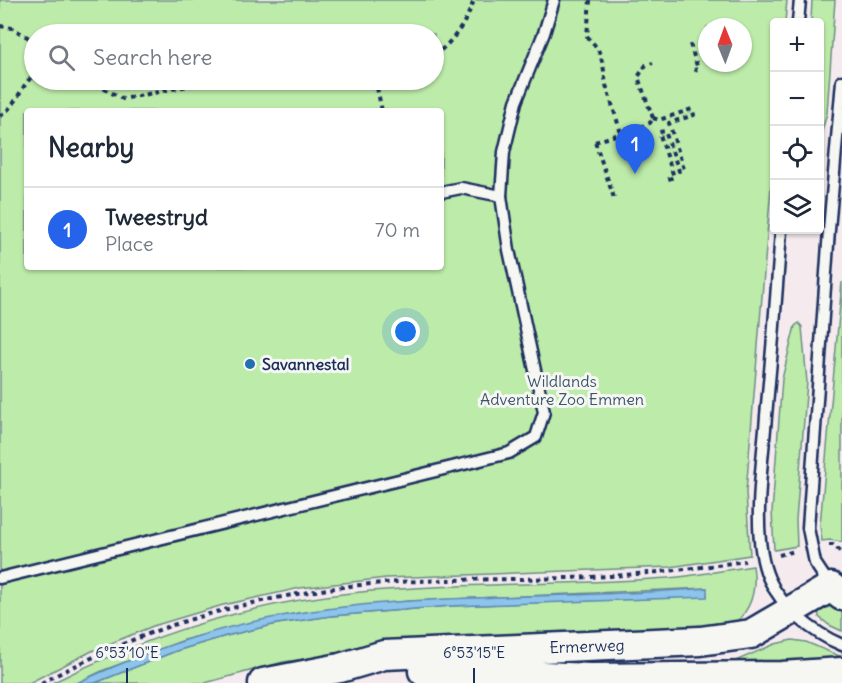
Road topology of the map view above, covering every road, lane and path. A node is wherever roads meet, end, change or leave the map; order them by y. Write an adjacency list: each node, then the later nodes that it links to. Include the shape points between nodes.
1 (474, 0): 9 (path, via 452,42)
2 (554, 0): 23 (lane, via 516,102 504,152)
3 (590, 0): 20 (path, via 587,36 598,49)
4 (800, 0): 5 (lane)
5 (798, 18)
6 (0, 26): 7 (path)
7 (24, 35)
8 (690, 44): 11 (path, via 698,69)
9 (444, 48)
10 (653, 63): 19 (path, via 646,65 638,77)
11 (694, 70)
12 (842, 81): 26 (lane, via 809,498)
13 (24, 86): 18 (path, via 12,107)
14 (108, 90): 15 (path, via 129,99)
15 (169, 90)
16 (377, 90): 17 (path)
17 (381, 108)
18 (0, 116)
19 (652, 118): 21 (path, via 659,120 692,109 693,115 669,123 684,169 679,171 665,130 659,132 674,177); 24 (path, bridge, via 650,123 595,142 614,198)
20 (625, 146)
21 (666, 180)
22 (444, 191): 23 (lane, via 461,188)
23 (501, 196): 29 (lane, via 544,412 536,437 509,453)
24 (617, 196)
25 (781, 234): 28 (lane, via 760,495)
26 (810, 548): 27 (path, via 833,545); 28 (path); 30 (lane, via 815,563)
27 (842, 553)
28 (763, 558): 31 (lane, via 779,597); 35 (path, via 622,575 487,578 316,591 207,615 150,633)
29 (0, 578)
30 (836, 591): 31 (street, Ermerweg)
31 (793, 610): 32 (lane, via 820,634); 33 (street, Ermerweg, via 751,634 700,641 384,655)
32 (842, 645)
33 (340, 668): 34 (street, Ermerweg, via 590,678); 36 (street, Ermerweg)
34 (842, 672)
35 (41, 683)
36 (263, 683)

